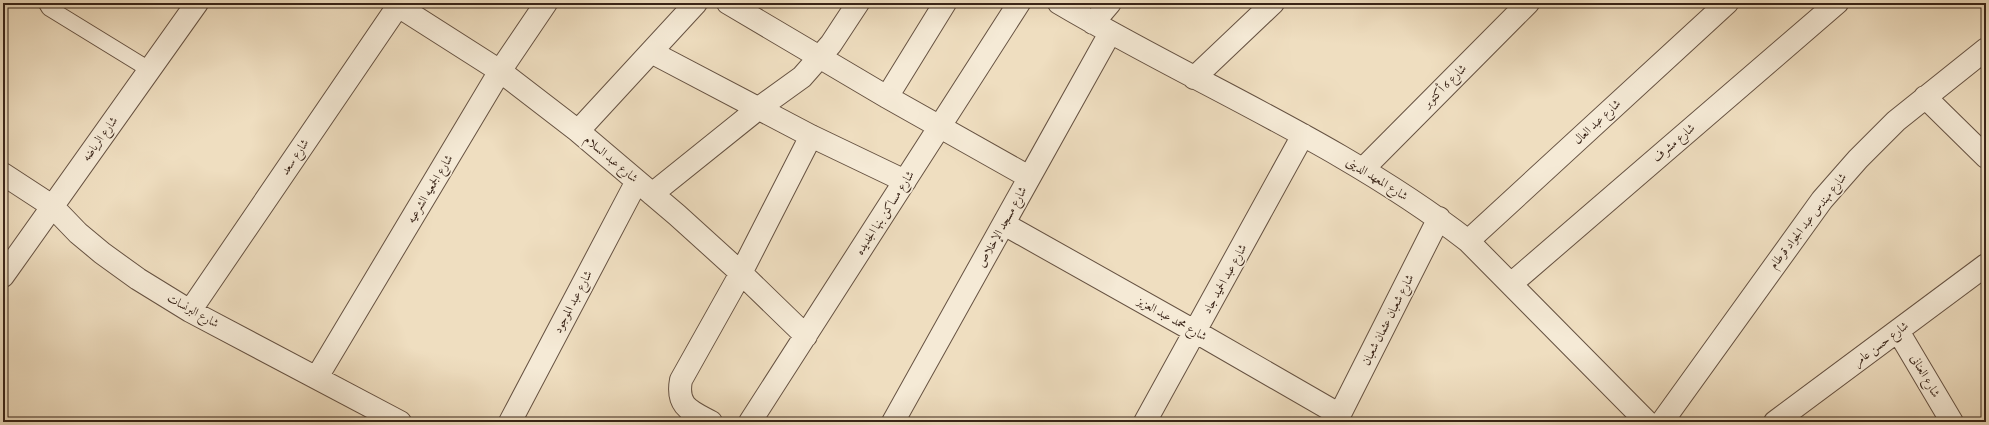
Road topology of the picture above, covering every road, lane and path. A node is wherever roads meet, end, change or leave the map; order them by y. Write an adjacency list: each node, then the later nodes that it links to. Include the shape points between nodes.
1 (46, 3): 20 (lane, via 49,8)
2 (197, 3): 20 (street, شارع الرياضه)
3 (546, 3): 21 (street, شارع الجمعيه الشرعيه)
4 (696, 3): 18 (street)
5 (728, 3): 19 (street)
6 (858, 3): 19 (street)
7 (945, 3): 23 (street)
8 (1019, 3): 26 (street, شارع مساكن بنها الجديده)
9 (1059, 3): 16 (street, شارع المعهد الدينى)
10 (1110, 3): 16 (street, شارع مسجد الإخلاص)
11 (1273, 3): 22 (street)
12 (1528, 3): 31 (street, شارع 6 أكتوبر)
13 (1727, 3): 39 (street, شارع عبد العال)
14 (1837, 3): 43 (street, شارع مشرف)
15 (399, 4): 21 (street, شارع عبد السلام); 44 (street, شارع سعد)
16 (1102, 28): 22 (street, شارع المعهد الدينى); 33 (street, شارع مسجد الإخلاص)
17 (1986, 49): 24 (street, شارع مهندس عبد الجواد قرطام)
18 (651, 52): 25 (street); 27 (street)
19 (820, 57): 23 (street); 25 (street, via 802,76)
20 (150, 70): 36 (street, شارع الرياضه)
21 (500, 71): 27 (street, شارع عبد السلام); 48 (street, شارع الجمعيه الشرعيه)
22 (1194, 78): 28 (street, شارع المعهد الدينى)
23 (887, 97): 26 (street)
24 (1925, 97): 30 (street); 57 (street, شارع مهندس عبد الجواد قرطام, via 1896,121 1822,200)
25 (759, 108): 29 (street); 35 (street)
26 (940, 127): 33 (street); 34 (street, شارع مساكن بنها الجديده)
27 (578, 131): 35 (street, شارع عبد السلام)
28 (1303, 135): 31 (street, شارع المعهد الدينى); 46 (street, شارع عبد الحميد جاد)
29 (811, 136): 34 (street); 41 (street)
30 (1986, 157)
31 (1363, 169): 37 (street, شارع المعهد الدينى)
32 (3, 174): 36 (street, شارع البرنسات)
33 (1029, 177): 38 (street, شارع مسجد الإخلاص)
34 (905, 181): 47 (street, شارع مساكن بنها الجديده)
35 (644, 188): 41 (street, شارع عبد السلام); 52 (street, شارع عبد الموجود)
36 (52, 206): 42 (street, شارع الرياضه); 44 (street, شارع البرنسات, via 102,253 138,279)
37 (1439, 218): 39 (street, شارع المعهد الدينى); 49 (street, شارع شعبان عثمان شعبان)
38 (1004, 224): 46 (street, شارع محمد عبد العزيز); 54 (street, شارع مسجد الإخلاص)
39 (1468, 241): 43 (street, شارع المعهد الدينى)
40 (1986, 265): 45 (street, شارع حسن عامر)
41 (741, 273): 47 (street, شارع عبد السلام); 50 (street, via 680,380 682,404)
42 (3, 276)
43 (1511, 284): 56 (street, شارع المعهد الدينى)
44 (190, 310): 48 (street, شارع البرنسات)
45 (1898, 331): 58 (street, شارع حسن عامر); 59 (street, شارع العنانى)
46 (1196, 332): 49 (street, شارع محمد عبد العزيز); 55 (street, شارع عبد الحميد جاد)
47 (806, 336): 53 (street, شارع مساكن بنها الجديده)
48 (317, 377): 51 (street, شارع البرنسات)
49 (1338, 418)
50 (705, 421)
51 (400, 422)
52 (510, 422)
53 (750, 422)
54 (893, 422)
55 (1145, 422)
56 (1647, 422)
57 (1662, 422)
58 (1775, 422)
59 (1952, 422)

